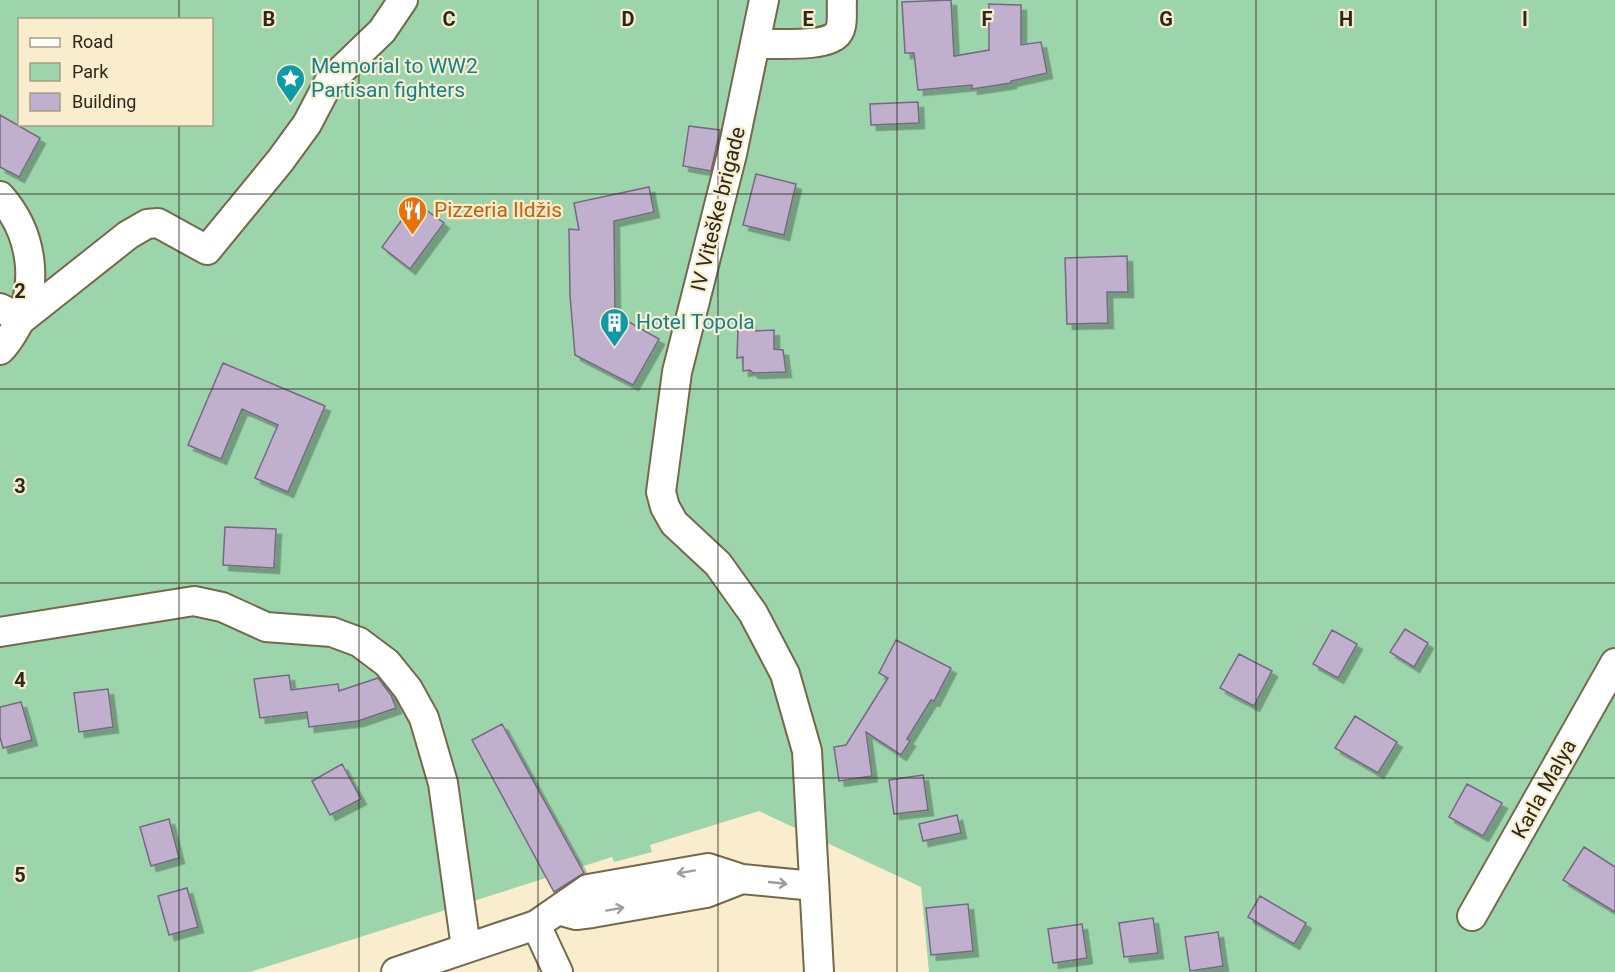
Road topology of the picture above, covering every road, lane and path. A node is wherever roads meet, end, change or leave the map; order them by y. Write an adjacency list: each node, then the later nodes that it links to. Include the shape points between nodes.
1 (403, 0): 6 (street, via 382,31 329,82 307,124 207,250 158,224 147,224)
2 (764, 0): 4 (street, IV Viteške brigade)
3 (842, 0): 4 (street, via 841,26 830,40)
4 (755, 44): 10 (street, IV Viteške brigade, via 732,154 677,372 661,492 674,523 718,564 753,613 784,674 807,751)
5 (0, 196): 6 (street, via 11,208 29,250 31,283)
6 (11, 313): 7 (street)
7 (0, 350)
8 (0, 632): 13 (street, via 194,601 222,607 266,627 332,632 359,642 387,663 424,718 443,783)
9 (1615, 663): 11 (street, Karla Malya)
10 (814, 886): 12 (street, one-way to 10, via 706,893 742,879); 16 (street)
11 (1472, 916)
12 (547, 918): 13 (street); 15 (street)
13 (466, 948): 14 (street)
14 (396, 972)
15 (558, 972)
16 (819, 972)

